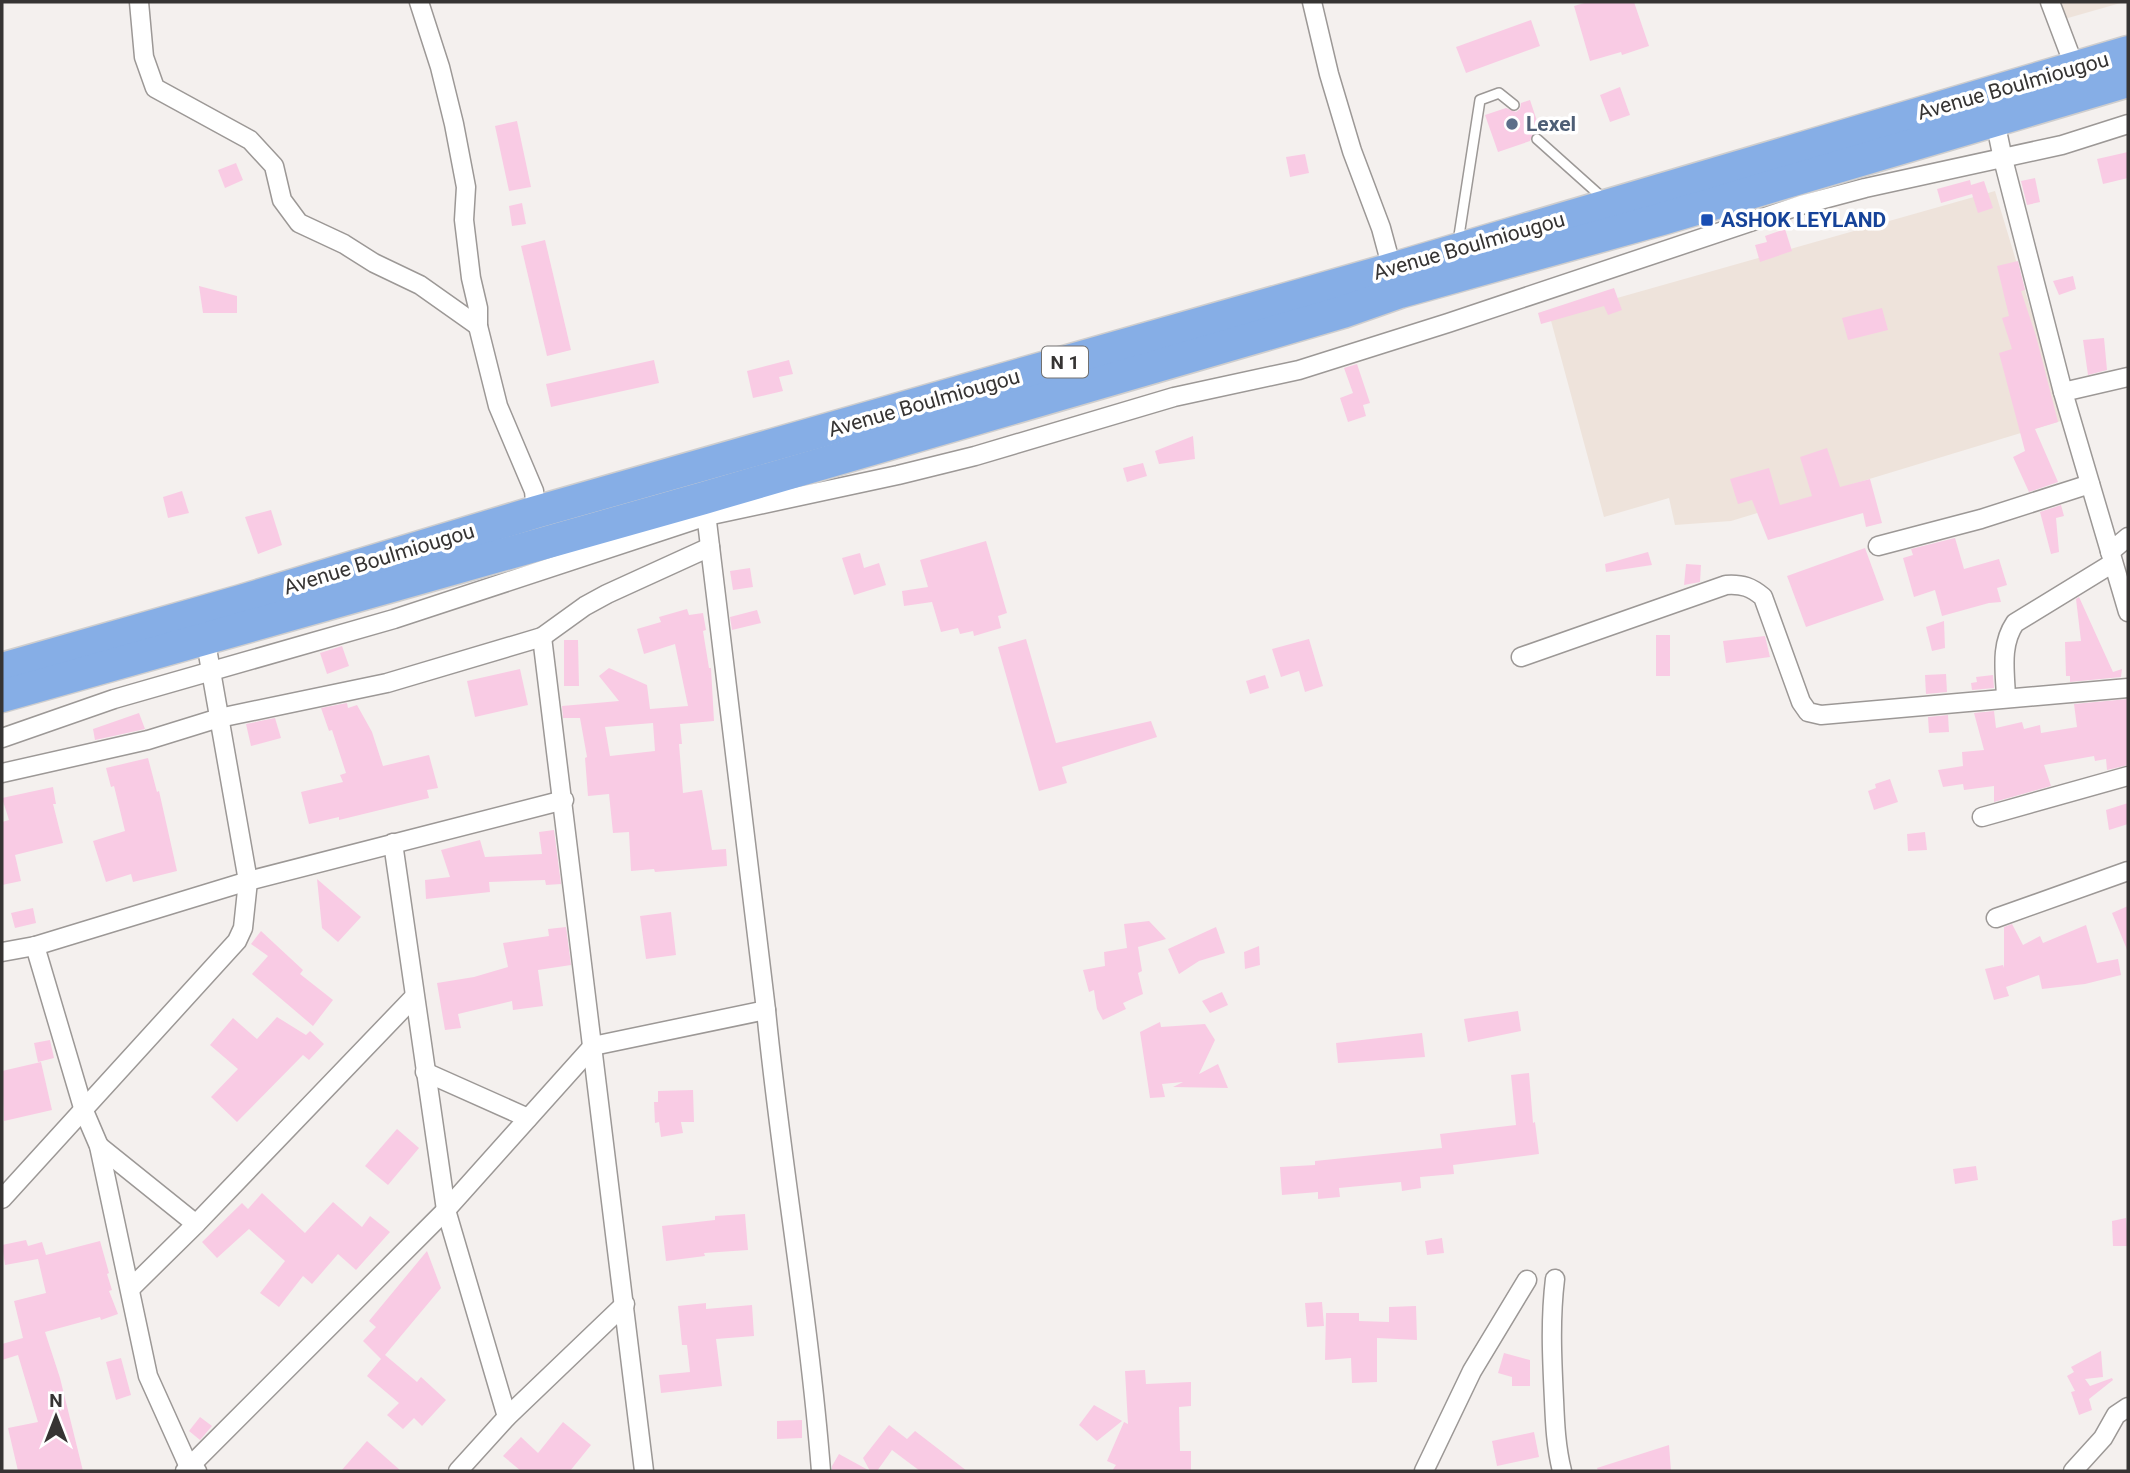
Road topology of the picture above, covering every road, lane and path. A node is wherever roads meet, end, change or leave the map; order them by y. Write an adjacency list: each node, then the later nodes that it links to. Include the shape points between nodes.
1 (139, 2): 16 (street, via 144,57 156,88 250,140 274,166 282,200 299,223 420,285)
2 (419, 2): 16 (street, via 440,67 466,187 464,220)
3 (1312, 2): 15 (street, via 1352,151)
4 (2050, 2): 6 (street)
5 (2128, 52): 6 (highway, Avenue Boulmiougou / N 1)
6 (2075, 68): 13 (highway, Avenue Boulmiougou / N 1)
7 (2128, 81): 9 (highway, Avenue Boulmiougou / N 1)
8 (1514, 105): 14 (lane, via 1499,93 1480,100)
9 (1995, 121): 12 (street); 15 (highway, Avenue Boulmiougou / N 1, via 1662,219)
10 (2128, 124): 12 (street)
11 (1537, 139): 13 (lane)
12 (2003, 159): 18 (street); 20 (street, via 1801,205 1299,370 1174,397 911,472)
13 (1611, 205): 14 (highway, Avenue Boulmiougou / N 1)
14 (1457, 250): 15 (highway, Avenue Boulmiougou / N 1)
15 (1396, 281): 20 (highway, Avenue Boulmiougou / N 1, via 1343,312); 21 (highway, Avenue Boulmiougou / N 1)
16 (478, 326): 21 (street, via 498,406 534,491)
17 (2128, 377): 18 (street)
18 (2063, 392): 19 (street)
19 (2090, 484): 23 (street); 25 (street)
20 (705, 507): 24 (street); 27 (highway, Avenue Boulmiougou / N 1); 31 (street, via 394,619)
21 (536, 512): 30 (highway, Avenue Boulmiougou / N 1)
22 (2128, 537): 25 (street)
23 (1878, 546)
24 (710, 547): 28 (street, via 607,594); 48 (street)
25 (2112, 557): 26 (street); 34 (street, via 2015,623 2004,649)
26 (2127, 606)
27 (205, 637): 31 (street); 33 (highway, Avenue Boulmiougou / N 1)
28 (542, 637): 35 (street, via 387,683); 39 (street)
29 (1521, 657): 34 (street, via 1739,584 1752,587 1763,597 1808,712 1821,715)
30 (2, 669)
31 (212, 671): 35 (street); 36 (street)
32 (2128, 688): 34 (street)
33 (2, 696)
34 (2006, 697)
35 (219, 718): 37 (street, via 148,740); 43 (street)
36 (2, 738)
37 (2, 773)
38 (2128, 776): 40 (street)
39 (564, 800): 41 (street); 49 (street)
40 (1982, 817)
41 (393, 843): 43 (street); 47 (street)
42 (2128, 871): 44 (street)
43 (248, 881): 45 (street); 51 (street, via 243,928 237,940)
44 (1996, 918)
45 (35, 946): 46 (street); 51 (street)
46 (2, 952)
47 (414, 997): 50 (street); 56 (street)
48 (766, 1010): 49 (street); 66 (street)
49 (593, 1045): 52 (street); 60 (street)
50 (425, 1072): 52 (street); 55 (street)
51 (84, 1111): 53 (street); 54 (street)
52 (528, 1118): 55 (street)
53 (99, 1146): 56 (street); 59 (street)
54 (2, 1199)
55 (446, 1210): 62 (street); 63 (street)
56 (196, 1224): 59 (street)
57 (1555, 1279): 68 (street, via 1551,1360)
58 (1527, 1280): 67 (street, via 1472,1371)
59 (131, 1288): 63 (street, via 148,1376)
60 (625, 1304): 62 (street); 65 (street)
61 (2128, 1407): 69 (street, via 2116,1415 2103,1438)
62 (507, 1417): 64 (street)
63 (190, 1470)
64 (458, 1471)
65 (644, 1471)
66 (821, 1471)
67 (1424, 1471)
68 (1562, 1471)
69 (2073, 1471)

